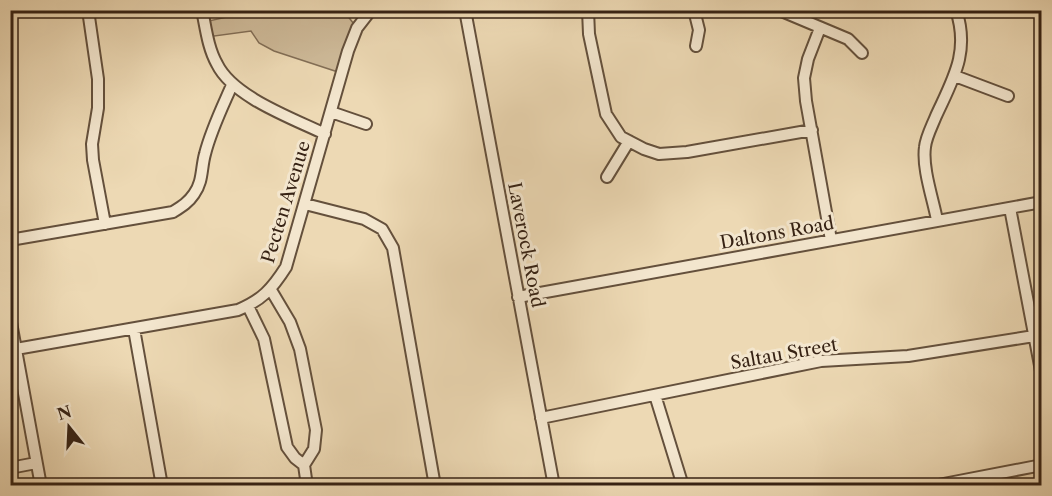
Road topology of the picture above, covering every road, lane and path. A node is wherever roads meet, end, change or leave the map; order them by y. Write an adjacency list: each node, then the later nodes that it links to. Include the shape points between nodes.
1 (88, 10): 25 (street, via 98,79 93,160)
2 (202, 10): 13 (street, via 217,66)
3 (372, 10): 15 (street, Pecten Avenue, via 354,35)
4 (465, 10): 29 (street, Laverock Road)
5 (588, 10): 19 (street, via 589,34 606,114 621,137)
6 (694, 10): 10 (street, via 699,30)
7 (779, 10): 9 (street)
8 (956, 10): 12 (street, via 963,39)
9 (819, 28): 11 (street, via 848,39); 17 (street, via 804,78)
10 (696, 46)
11 (861, 53)
12 (955, 76): 14 (street); 24 (street, via 925,146)
13 (232, 85): 18 (street); 25 (street, via 204,155 202,178 186,204 173,212)
14 (1008, 96)
15 (331, 112): 16 (street); 18 (street, Pecten Avenue)
16 (366, 124)
17 (812, 130): 19 (street, via 659,154); 27 (street)
18 (324, 134): 22 (street, Pecten Avenue)
19 (629, 141): 20 (street)
20 (607, 177)
21 (1041, 202): 23 (street, Daltons Road)
22 (305, 204): 28 (street, Pecten Avenue, via 286,267); 48 (street, via 364,219 381,229 393,248)
23 (1010, 208): 24 (street, Daltons Road); 32 (street)
24 (937, 220): 27 (street, Daltons Road)
25 (105, 224): 26 (street)
26 (10, 240)
27 (831, 240): 29 (street, Daltons Road)
28 (271, 290): 30 (street, Pecten Avenue); 42 (street, via 291,322 316,430 314,449)
29 (518, 297): 40 (street, Laverock Road)
30 (248, 306): 34 (street, Pecten Avenue); 42 (street, via 264,339 287,447)
31 (1041, 307): 32 (street)
32 (1029, 309): 35 (street)
33 (10, 316): 36 (street)
34 (134, 329): 36 (street, Pecten Avenue); 46 (street)
35 (1034, 336): 38 (street); 39 (street, Saltau Street, via 908,356 821,361)
36 (16, 349): 37 (street)
37 (16, 371): 41 (street)
38 (1041, 376)
39 (655, 394): 40 (street, Saltau Street); 50 (street)
40 (541, 418): 49 (street, Laverock Road)
41 (36, 463): 44 (street); 45 (street)
42 (304, 465): 47 (street)
43 (1041, 465): 51 (street)
44 (10, 468)
45 (41, 486)
46 (162, 486)
47 (307, 486)
48 (435, 486)
49 (554, 486)
50 (683, 486)
51 (933, 486)

